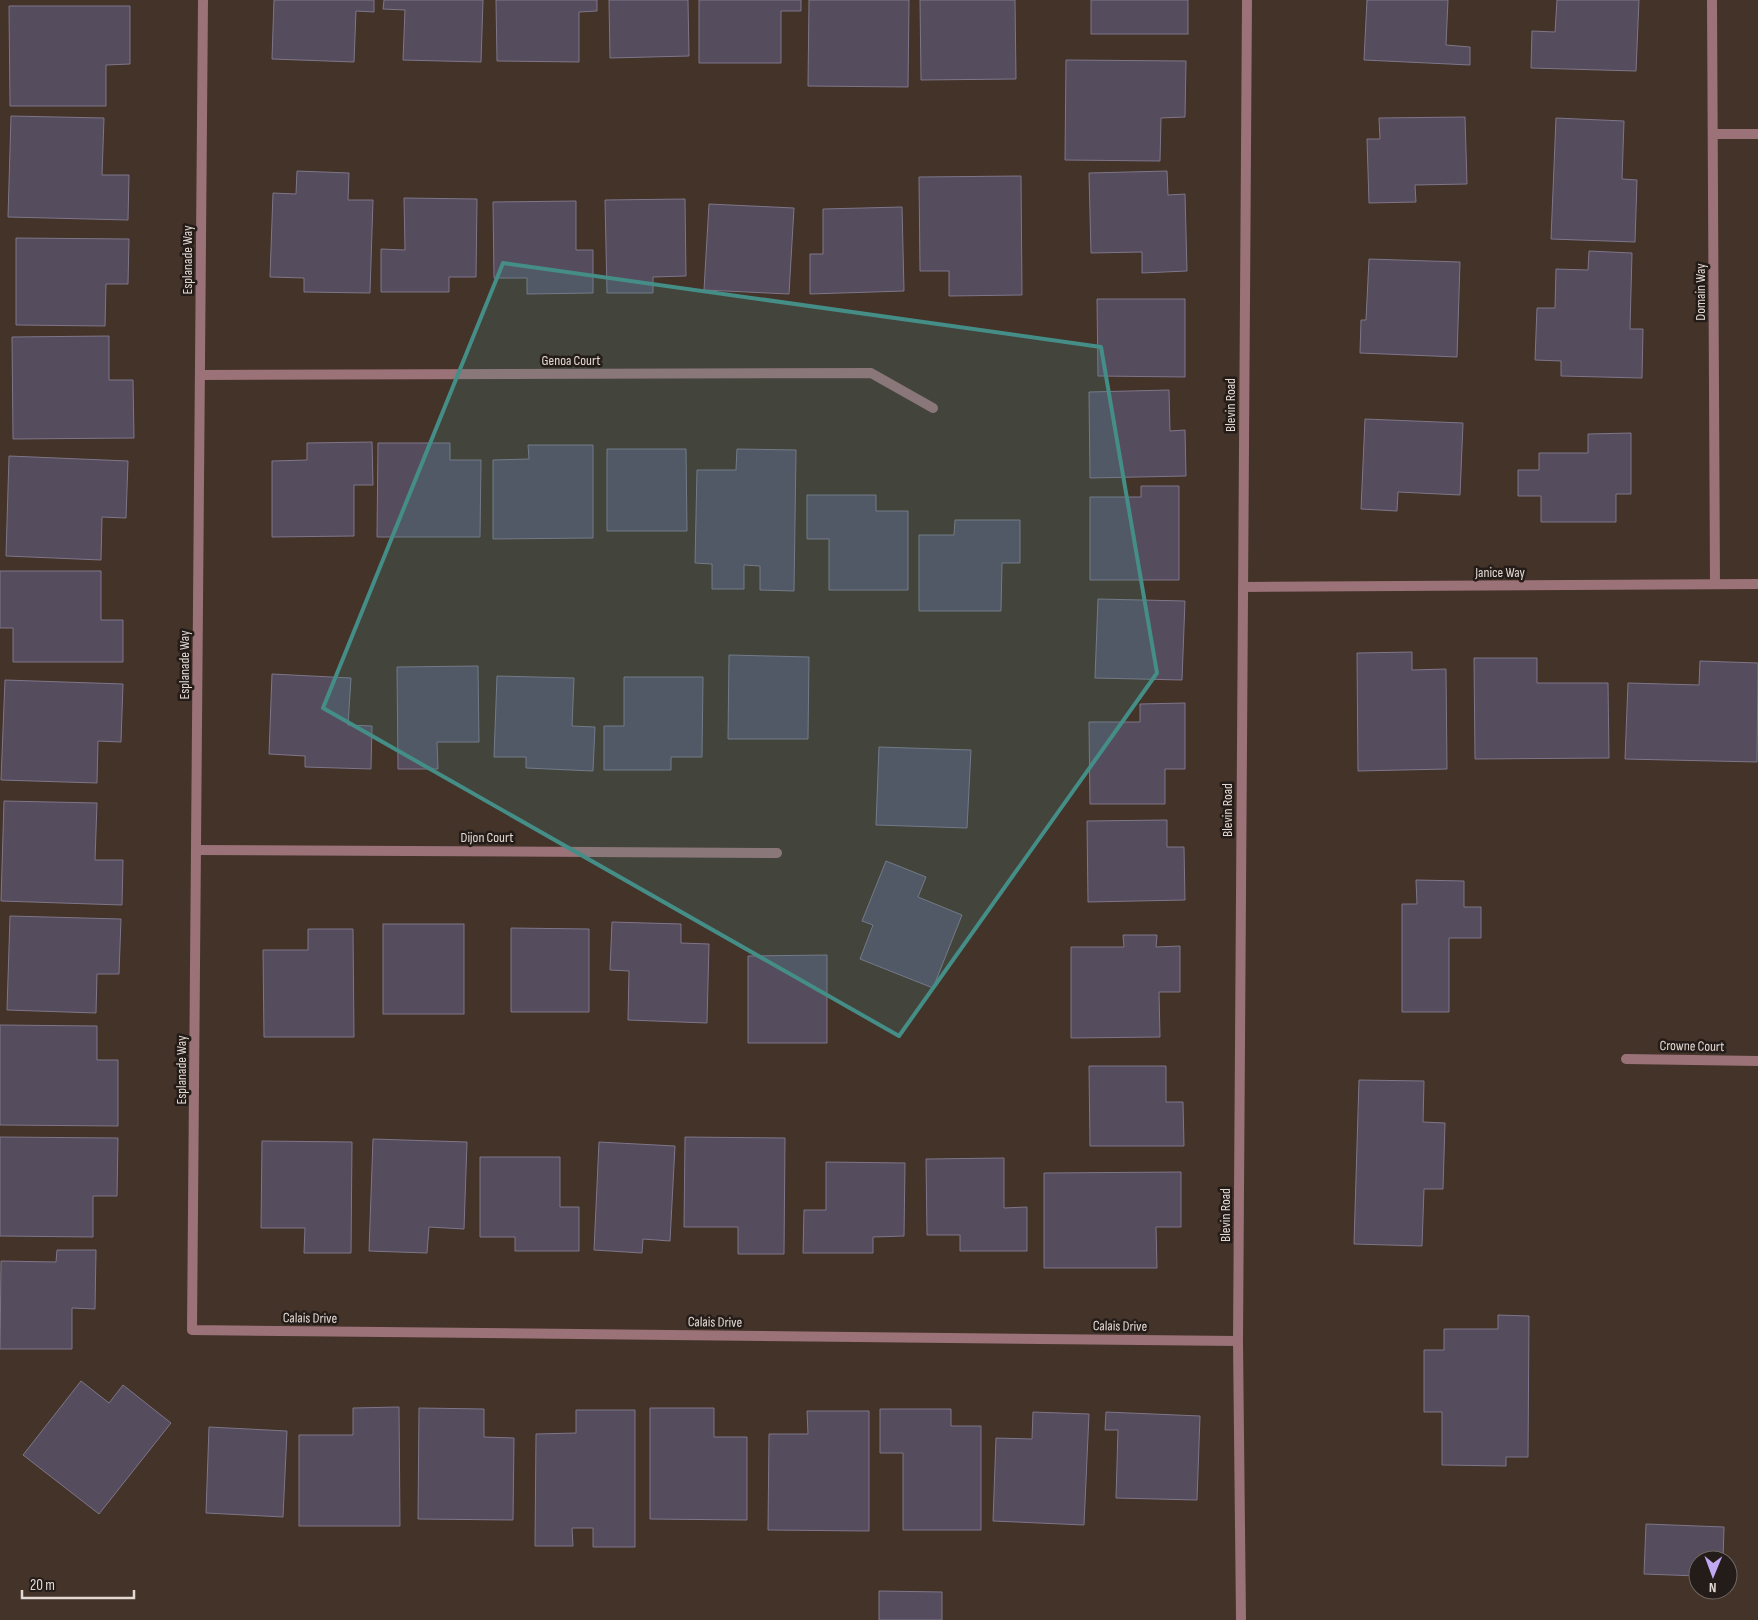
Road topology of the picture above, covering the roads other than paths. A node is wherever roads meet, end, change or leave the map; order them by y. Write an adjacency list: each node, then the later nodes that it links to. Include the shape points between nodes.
1 (203, 0): 6 (street, Esplanade Way)
2 (1247, 0): 10 (street, Blevin Road)
3 (1712, 0): 4 (street, Domain Way)
4 (1713, 134): 5 (street); 8 (street, Domain Way)
5 (1758, 134)
6 (200, 375): 7 (street, Genoa Court, via 871,373); 11 (street, Esplanade Way)
7 (933, 408)
8 (1715, 584): 9 (street, Janice Way); 10 (street, Janice Way)
9 (1758, 584)
10 (1243, 587): 16 (street, Blevin Road)
11 (196, 850): 12 (street, Dijon Court); 15 (street, Esplanade Way)
12 (777, 853)
13 (1626, 1059): 14 (street, Crowne Court)
14 (1758, 1061)
15 (192, 1330): 16 (street, Calais Drive)
16 (1238, 1341): 17 (street, Blevin Road)
17 (1241, 1620)

